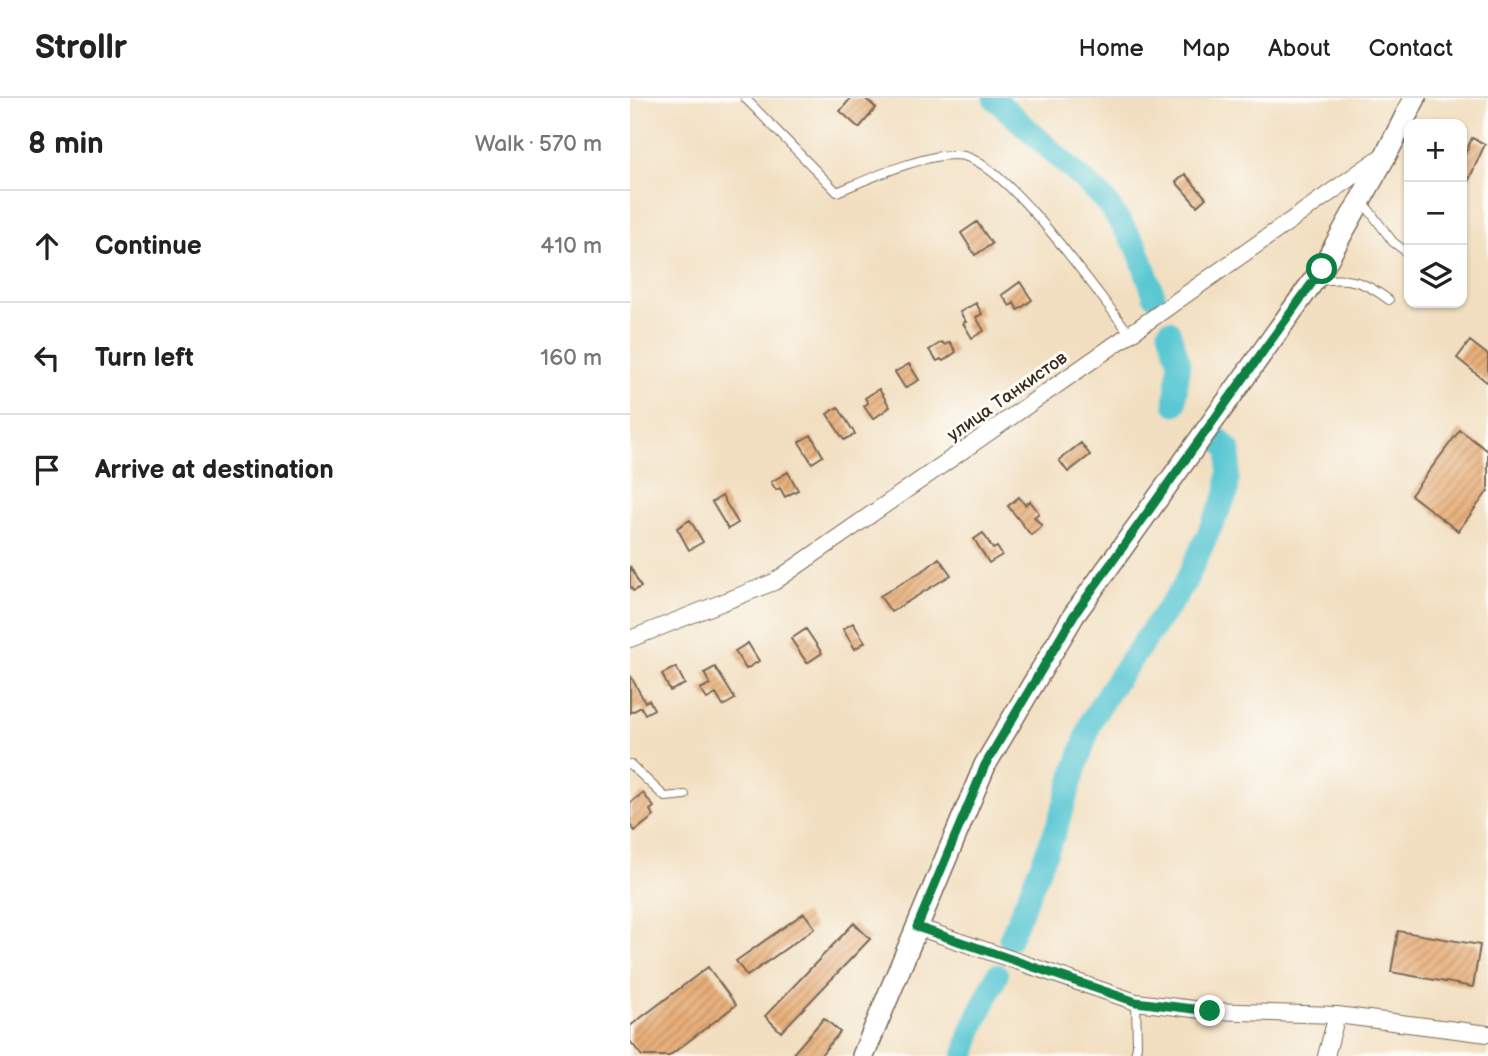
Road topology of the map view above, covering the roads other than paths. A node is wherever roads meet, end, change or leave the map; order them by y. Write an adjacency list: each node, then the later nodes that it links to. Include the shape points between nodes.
1 (745, 98): 8 (lane, via 837,192 901,166 936,158 964,156 991,170 1029,207)
2 (1415, 98): 3 (main road)
3 (1388, 151): 4 (main road); 8 (street, улица Танкистов)
4 (1361, 200): 5 (lane); 6 (main road)
5 (1404, 250)
6 (1313, 281): 7 (lane, via 1347,279 1367,284); 12 (main road, via 1074,615 985,765)
7 (1389, 300)
8 (1130, 334): 9 (street, улица Танкистов, via 774,582)
9 (630, 639)
10 (630, 764): 11 (lane, via 665,797)
11 (685, 795)
12 (917, 927): 13 (street); 16 (main road)
13 (1136, 1002): 14 (street, via 1210,1011); 17 (lane)
14 (1338, 1015): 15 (street); 18 (street)
15 (1488, 1034)
16 (863, 1056)
17 (1135, 1056)
18 (1326, 1056)

